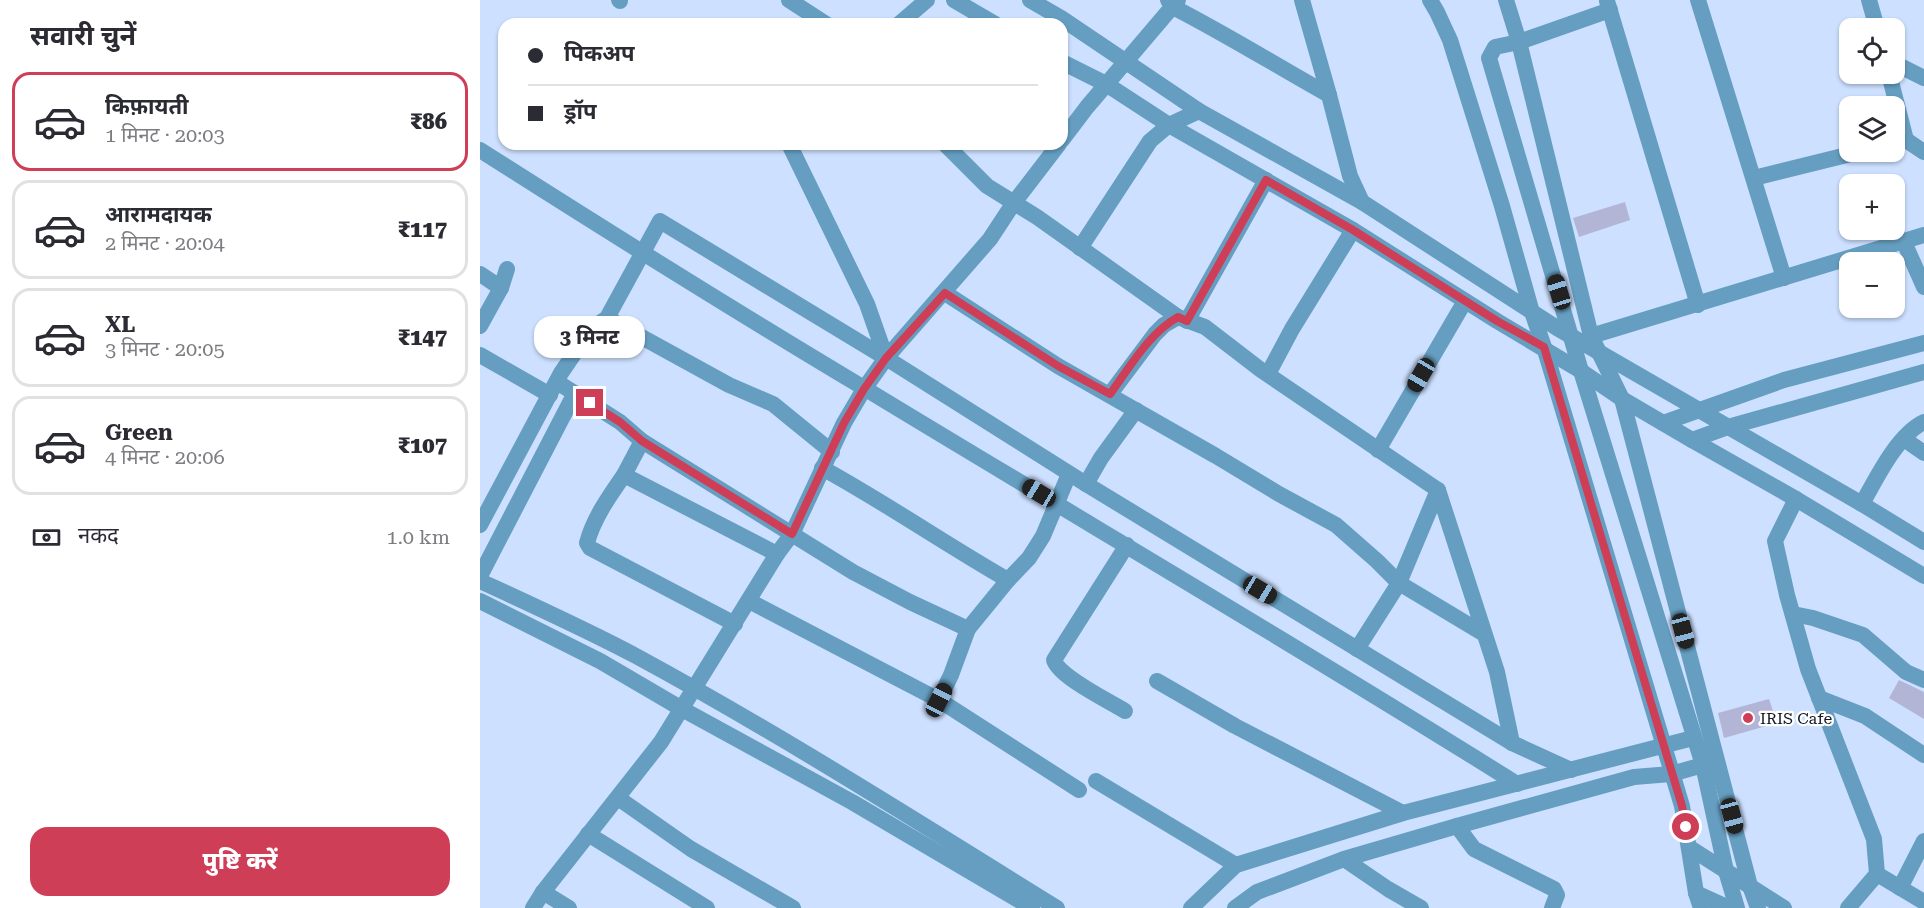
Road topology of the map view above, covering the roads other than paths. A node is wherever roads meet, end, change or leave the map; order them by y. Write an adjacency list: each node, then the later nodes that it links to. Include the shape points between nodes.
1 (789, 0): 12 (street)
2 (927, 0): 13 (street)
3 (954, 0): 14 (street)
4 (1030, 0): 15 (street)
5 (1302, 0): 24 (street)
6 (1430, 0): 52 (street, via 1450,40)
7 (1506, 0): 18 (street)
8 (1698, 0): 35 (street)
9 (1869, 0): 16 (street)
10 (1173, 2): 19 (street); 24 (street)
11 (1608, 5): 18 (street); 51 (street)
12 (817, 18)
13 (906, 18)
14 (985, 18)
15 (1061, 18)
16 (1874, 18)
17 (1068, 23): 19 (street)
18 (1519, 42): 56 (street, via 1495,48 1489,58); 57 (street)
19 (1126, 63): 23 (street); 25 (street)
20 (1068, 65): 23 (street)
21 (1905, 68): 22 (street)
22 (1924, 78)
23 (1106, 84): 26 (street); 27 (street)
24 (1329, 95): 37 (street, via 1350,176)
25 (1198, 111): 26 (street); 37 (street)
26 (1169, 125): 36 (street); 42 (street, via 1140,154)
27 (1068, 132)
28 (1905, 143): 33 (street)
29 (480, 150): 43 (street)
30 (792, 150): 62 (street, via 867,304)
31 (951, 150): 38 (street, via 987,186)
32 (1054, 150): 38 (street)
33 (1924, 152)
34 (1839, 157): 35 (street)
35 (1754, 178): 46 (street)
36 (1266, 180): 39 (street); 54 (street)
37 (1362, 202): 52 (street)
38 (1013, 204): 42 (street); 49 (street)
39 (1353, 230): 50 (street); 65 (street)
40 (1924, 236): 41 (street)
41 (1904, 242): 46 (street); 47 (street)
42 (1080, 248): 54 (street)
43 (642, 253): 53 (street); 62 (street, via 660,221); 67 (street)
44 (507, 269): 48 (street)
45 (480, 274): 48 (street)
46 (1784, 278): 51 (street)
47 (1924, 287)
48 (501, 288): 55 (street)
49 (945, 293): 62 (street); 69 (street, via 1058,366)
50 (1465, 300): 59 (street); 79 (street)
51 (1698, 305): 57 (street)
52 (1531, 309): 56 (street); 59 (street)
53 (607, 318): 66 (street, via 591,329); 80 (street, via 729,385 773,404)
54 (1182, 319): 65 (street, via 1205,327); 69 (street, via 1164,325 1155,334)
55 (480, 326)
56 (1572, 336): 60 (street); 63 (street)
57 (1591, 336): 60 (street)
58 (1924, 343): 71 (street, via 1784,380)
59 (1544, 347): 63 (street); 117 (street)
60 (1598, 352): 70 (street); 71 (street)
61 (480, 356): 66 (street)
62 (886, 358): 67 (street); 83 (street)
63 (1581, 370): 70 (street); 115 (street)
64 (1924, 372): 75 (street)
65 (1268, 374): 79 (street)
66 (553, 389): 68 (street); 90 (street)
67 (864, 389): 80 (street); 88 (street)
68 (575, 393): 78 (street); 96 (street)
69 (1110, 394): 72 (street)
70 (1622, 399): 74 (street); 135 (street)
71 (1698, 409): 74 (street); 75 (street)
72 (1136, 410): 85 (street); 100 (street, via 1336,525)
73 (1924, 422): 76 (street)
74 (1663, 423): 77 (street)
75 (1728, 427): 77 (street); 89 (street)
76 (1904, 439): 81 (street); 89 (street)
77 (1692, 440): 87 (street)
78 (642, 441): 84 (street); 92 (street)
79 (1378, 450): 86 (street)
80 (832, 452): 82 (street)
81 (1924, 453)
82 (822, 468): 92 (street); 98 (street)
83 (1070, 474): 85 (street); 88 (street)
84 (624, 475): 95 (street); 104 (street, via 589,536 591,548)
85 (1086, 484): 107 (street)
86 (1437, 490): 100 (street); 106 (street)
87 (1796, 500): 97 (street); 103 (street, via 1775,541)
88 (1058, 504): 94 (street); 98 (street, via 1029,558)
89 (1862, 504): 93 (street)
90 (485, 505): 91 (street)
91 (480, 525)
92 (792, 534): 95 (street); 105 (street, via 853,572)
93 (1924, 542)
94 (1127, 545): 114 (street, via 1054,660 1066,675); 123 (street)
95 (777, 554): 102 (street)
96 (480, 576)
97 (1924, 576)
98 (1008, 580): 105 (street)
99 (480, 581): 110 (street, via 575,625)
100 (1399, 583): 106 (street); 107 (street)
101 (480, 601): 113 (street, via 600,661)
102 (749, 601): 104 (street); 112 (street)
103 (1792, 614): 108 (street, via 1863,634 1906,672); 111 (street)
104 (735, 624): 110 (street)
105 (968, 629): 112 (street)
106 (1484, 634): 116 (street, via 1497,672)
107 (1357, 649): 116 (street)
108 (1924, 680)
109 (1157, 681): 126 (street)
110 (695, 689): 113 (street); 146 (street)
111 (1819, 698): 118 (street, via 1865,717); 134 (street, via 1874,839)
112 (939, 700): 124 (street)
113 (682, 709): 125 (street); 145 (street, via 852,802)
114 (1125, 711)
115 (1694, 738): 117 (street); 119 (street)
116 (1512, 743): 120 (street)
117 (1663, 745): 120 (street); 121 (street)
118 (1924, 754)
119 (1703, 765): 121 (street); 133 (street)
120 (1571, 770): 123 (street)
121 (1671, 774): 127 (street, via 1634,777); 130 (street)
122 (1096, 781): 132 (street)
123 (1516, 784): 126 (street)
124 (1079, 790)
125 (618, 798): 128 (street); 144 (street, via 691,849)
126 (1403, 813): 132 (street)
127 (1457, 826): 131 (street); 149 (street, via 1474,849 1554,889 1557,895)
128 (588, 834): 137 (street); 140 (street)
129 (1924, 841): 136 (street)
130 (1690, 848): 133 (street); 138 (street)
131 (1344, 859): 141 (street, via 1257,892); 148 (street)
132 (1236, 865): 147 (street)
133 (1726, 871): 135 (street); 151 (street)
134 (1877, 874): 136 (street); 154 (street)
135 (1750, 886): 152 (street); 153 (street)
136 (1900, 888): 139 (street)
137 (543, 892): 142 (street); 143 (street)
138 (1699, 900): 150 (street)
139 (1924, 902)
140 (700, 906)
141 (1239, 907)
142 (533, 908)
143 (569, 908)
144 (793, 908)
145 (1032, 908)
146 (1057, 908)
147 (1191, 908)
148 (1421, 908)
149 (1552, 908)
150 (1729, 908)
151 (1737, 908)
152 (1758, 908)
153 (1784, 908)
154 (1848, 908)

